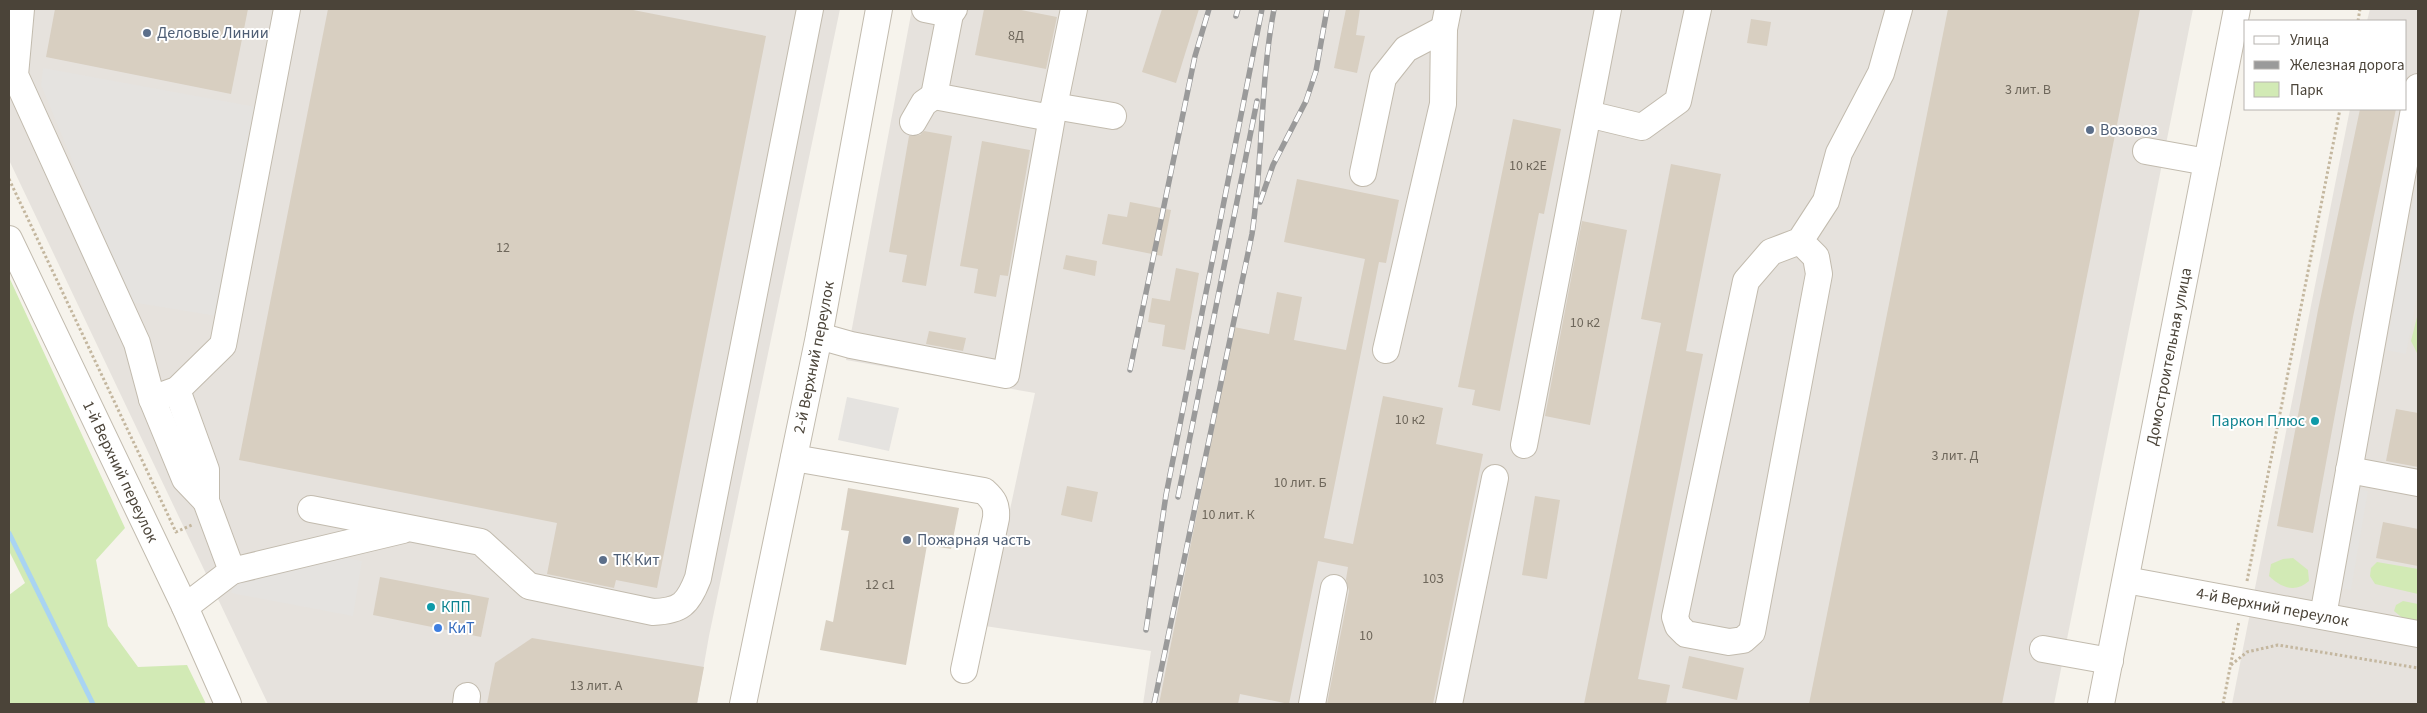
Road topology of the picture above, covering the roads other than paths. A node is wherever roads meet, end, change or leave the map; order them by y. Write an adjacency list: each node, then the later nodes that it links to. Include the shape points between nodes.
1 (21, 9): 26 (street, via 15,74 138,343)
2 (287, 9): 25 (street, via 223,345)
3 (810, 9): 34 (street, via 698,578 684,605 670,612 653,612 529,586 481,542)
4 (879, 9): 23 (street, 2-й Верхний переулок)
5 (1074, 9): 14 (street)
6 (1608, 9): 15 (street)
7 (1698, 9): 15 (street, via 1678,101 1642,127)
8 (1899, 9): 22 (street, via 1881,73 1839,153 1826,201)
9 (2237, 9): 19 (street, Домостроительная улица)
10 (943, 10): 13 (street)
11 (1446, 19): 20 (street, via 1406,49 1383,78); 24 (street, via 1443,104)
12 (2418, 87): 29 (street)
13 (934, 96): 14 (street); 17 (street, via 924,103)
14 (1053, 112): 16 (street); 23 (street, via 1006,375)
15 (1588, 114): 27 (street)
16 (1113, 116)
17 (913, 122)
18 (2146, 151): 19 (street)
19 (2207, 162): 36 (street, Домостроительная улица)
20 (1363, 173)
21 (9, 239): 38 (street, 1-й Верхний переулок)
22 (1800, 241): 22 (street, via 1770,252 1746,281 1674,617 1686,634 1729,642 1743,640 1752,632 1819,274 1816,257)
23 (819, 336): 28 (street, 2-й Верхний переулок)
24 (1386, 350)
25 (177, 390): 26 (street); 32 (street, via 206,470)
26 (152, 399): 32 (street, via 185,479)
27 (1524, 445)
28 (794, 458): 43 (street, via 984,491 993,499 996,518); 45 (street, 2-й Верхний переулок)
29 (2349, 470): 31 (street); 39 (street)
30 (1495, 478): 47 (street)
31 (2418, 483)
32 (209, 509): 35 (street)
33 (311, 509): 34 (street)
34 (414, 528): 35 (street)
35 (232, 571): 38 (street)
36 (2126, 580): 39 (street, 4-й Верхний переулок); 42 (street, Домостроительная улица)
37 (1334, 588): 46 (street)
38 (185, 607): 44 (street, 1-й Верхний переулок)
39 (2323, 616): 40 (street, 4-й Верхний переулок)
40 (2418, 634)
41 (2043, 649): 42 (street)
42 (2110, 661): 48 (street, Домостроительная улица)
43 (964, 670)
44 (228, 704)
45 (743, 704)
46 (1312, 704)
47 (1450, 704)
48 (2101, 704)

